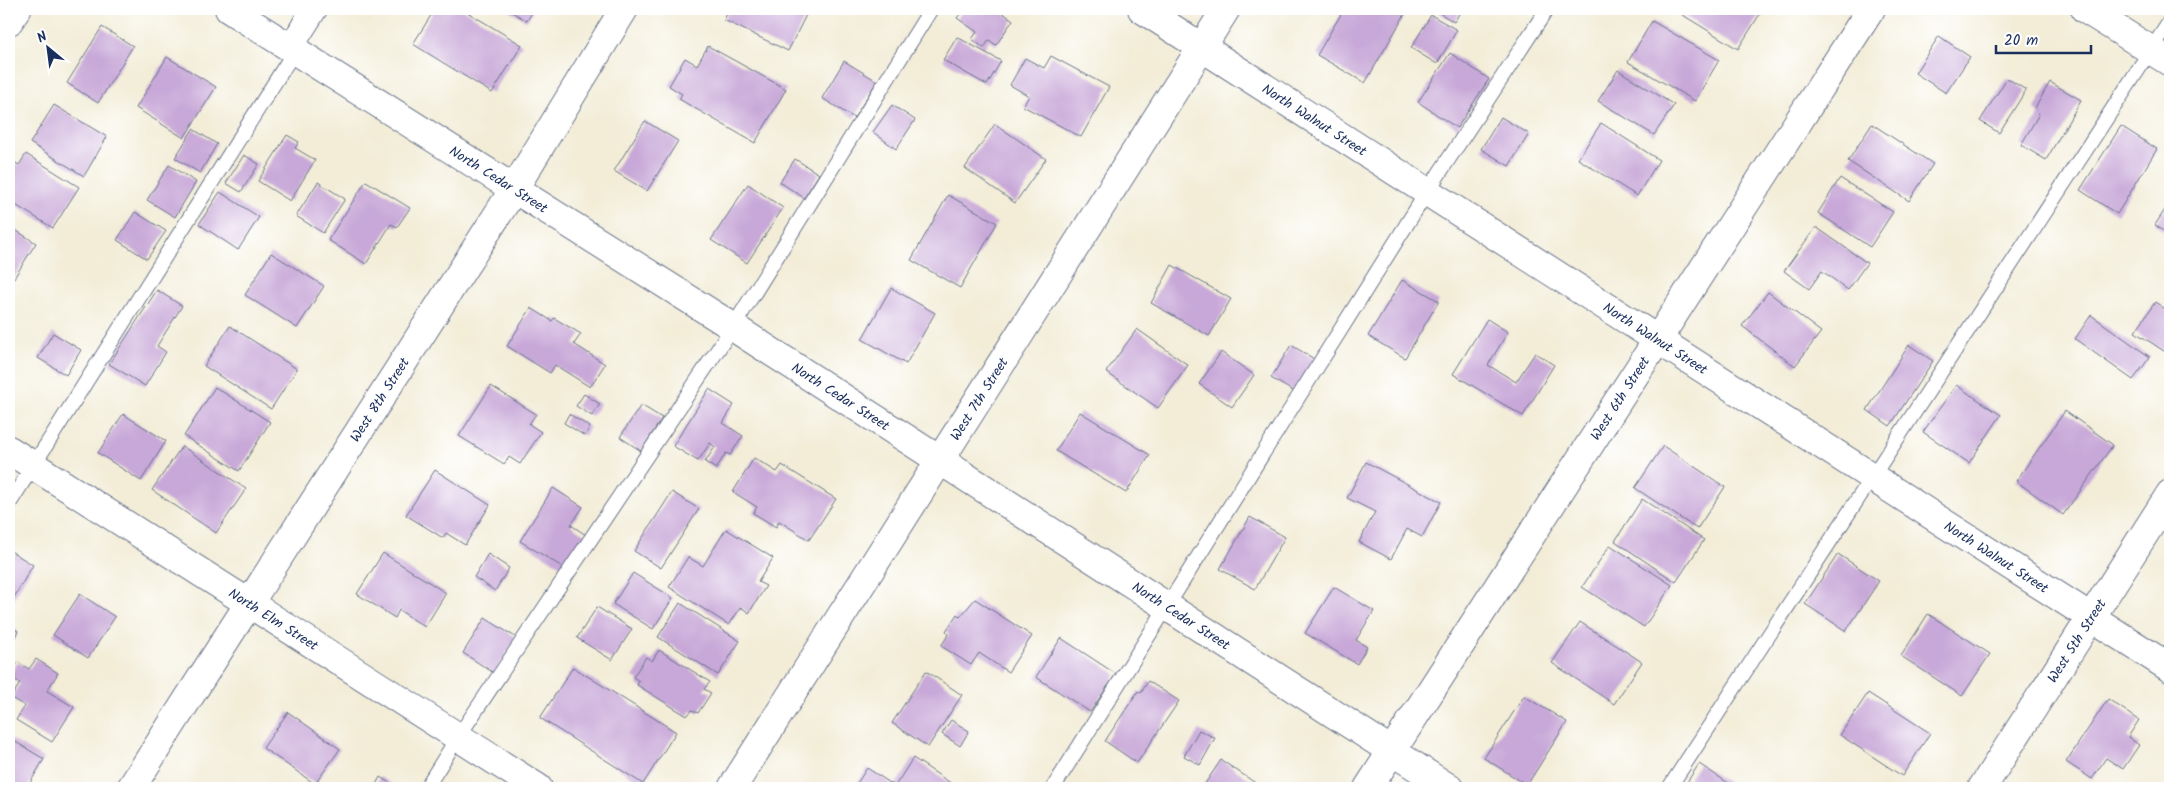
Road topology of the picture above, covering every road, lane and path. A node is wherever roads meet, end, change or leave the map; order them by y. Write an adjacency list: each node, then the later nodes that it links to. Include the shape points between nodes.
1 (17, 9): 12 (street)
2 (229, 9): 15 (street, North Cedar Street)
3 (307, 9): 15 (lane)
4 (321, 9): 15 (lane)
5 (624, 9): 17 (street, West 8th Street)
6 (931, 9): 19 (lane)
7 (1142, 9): 14 (street, North Walnut Street)
8 (1226, 9): 14 (street, West 7th Street)
9 (1546, 9): 18 (lane)
10 (1871, 9): 20 (street, West 6th Street)
11 (2085, 9): 16 (street)
12 (9, 21)
13 (2170, 21): 16 (lane)
14 (1201, 47): 18 (street, North Walnut Street); 22 (street, West 7th Street)
15 (291, 48): 17 (street, North Cedar Street); 23 (lane)
16 (2161, 56): 24 (lane)
17 (514, 189): 19 (street, North Cedar Street); 27 (street, West 8th Street)
18 (1427, 192): 20 (street, North Walnut Street); 28 (lane)
19 (733, 327): 22 (street, North Cedar Street); 31 (lane)
20 (1656, 339): 24 (street, North Walnut Street); 32 (street, West 6th Street)
21 (9, 450): 23 (street, North Elm Street)
22 (940, 460): 28 (street, North Cedar Street); 36 (street, West 7th Street)
23 (34, 466): 26 (lane); 27 (street, North Elm Street)
24 (1871, 476): 29 (street, North Walnut Street); 40 (lane)
25 (2170, 494): 29 (street, West 5th Street)
26 (9, 504)
27 (248, 603): 31 (street, North Elm Street); 33 (street, West 8th Street)
28 (1167, 607): 32 (street, North Cedar Street); 37 (lane)
29 (2091, 617): 30 (street, North Walnut Street); 41 (street, West 5th Street)
30 (2170, 668)
31 (458, 737): 34 (lane); 35 (street, North Elm Street)
32 (1392, 751): 38 (street, West 6th Street); 39 (street, North Cedar Street)
33 (131, 788)
34 (426, 788)
35 (538, 788)
36 (732, 788)
37 (1053, 788)
38 (1368, 788)
39 (1450, 788)
40 (1669, 788)
41 (1982, 788)

